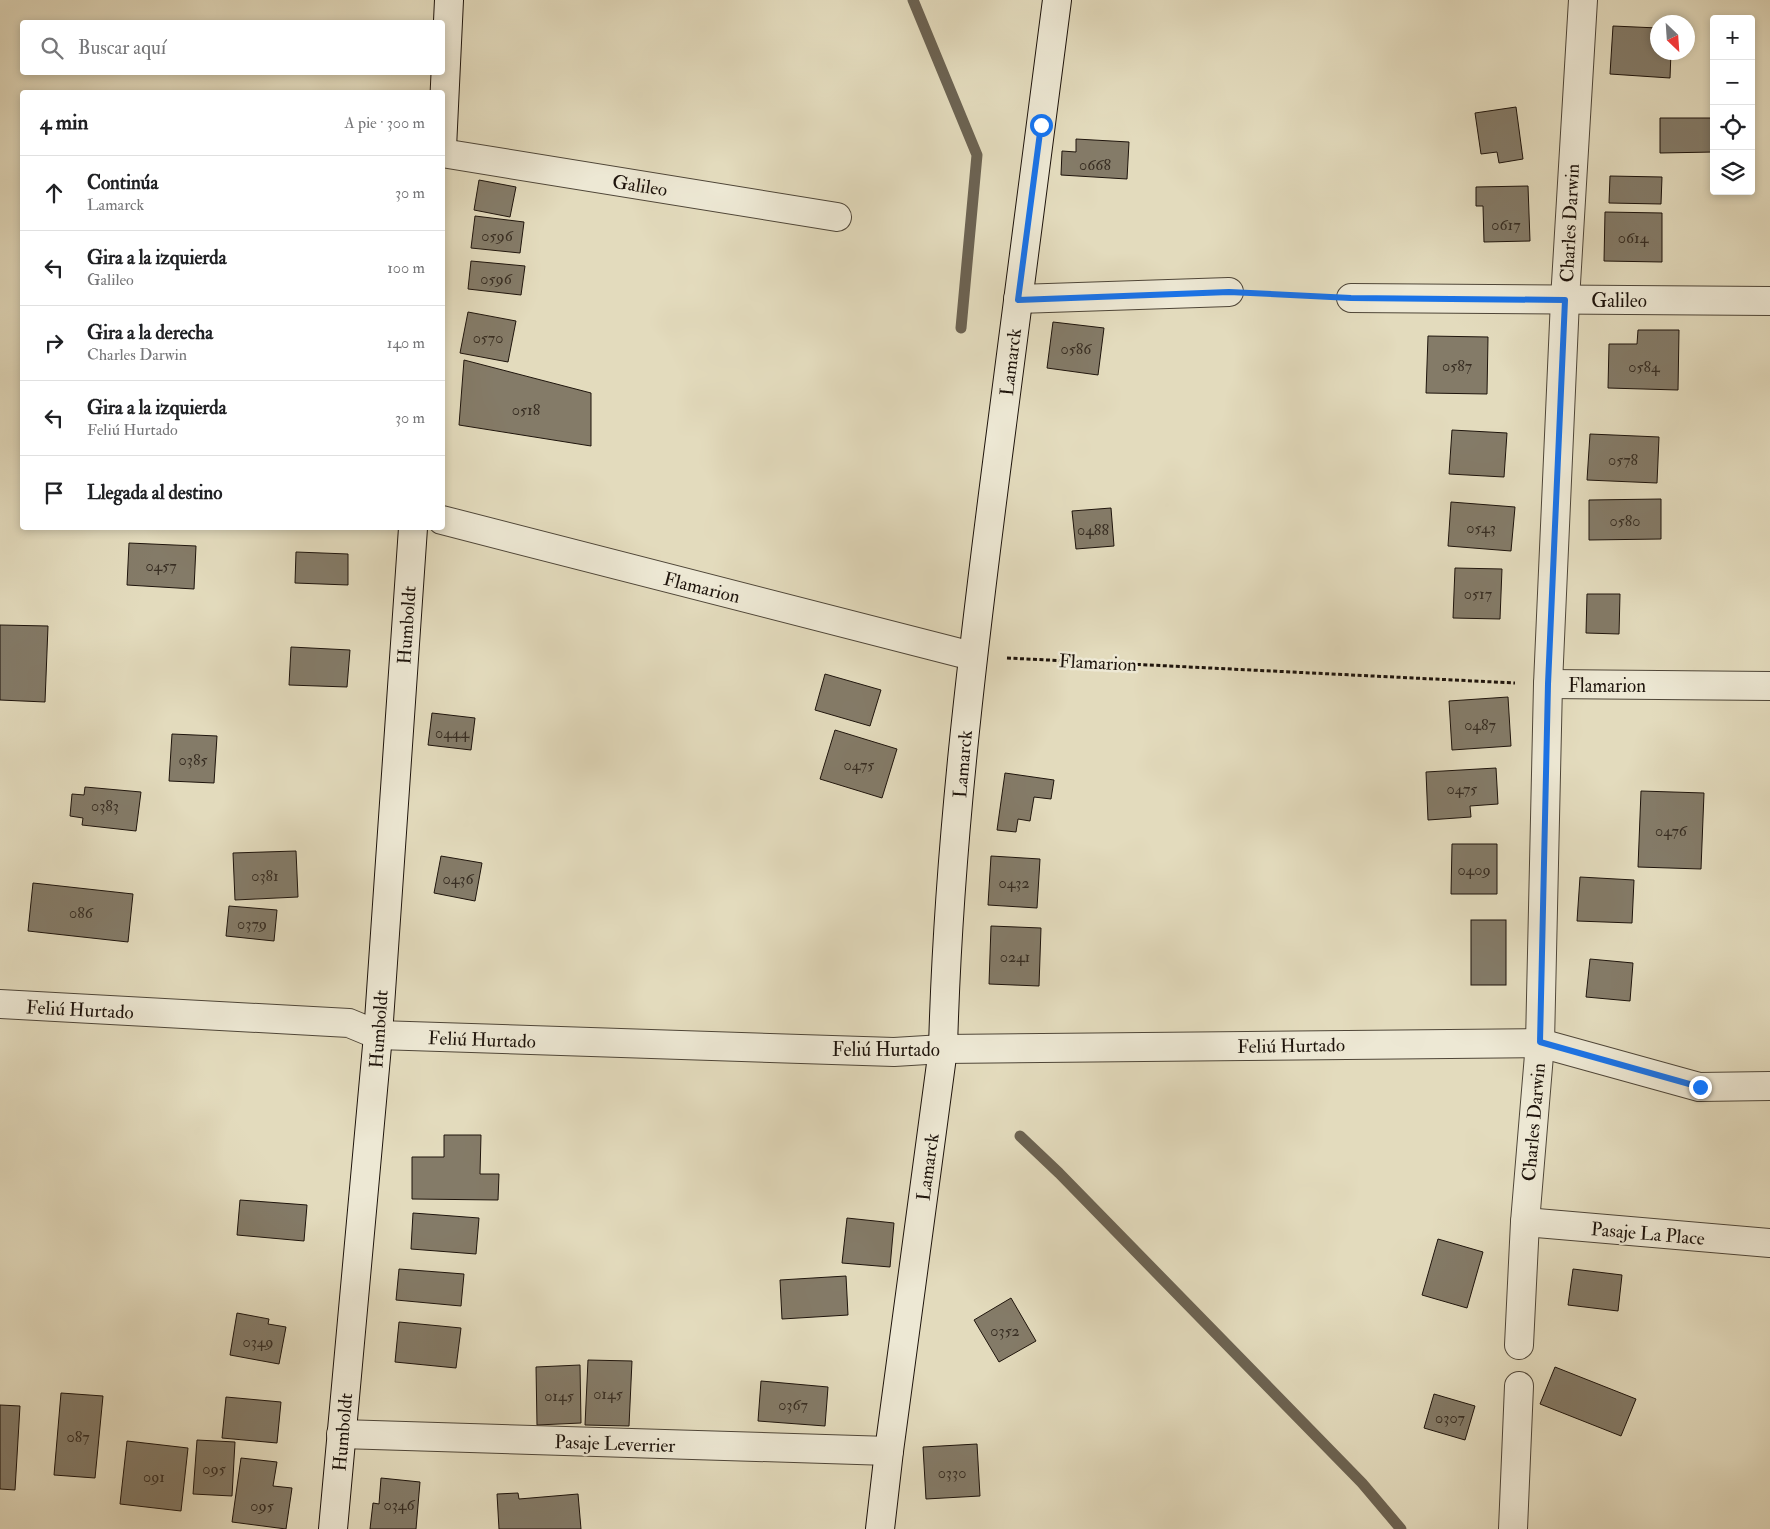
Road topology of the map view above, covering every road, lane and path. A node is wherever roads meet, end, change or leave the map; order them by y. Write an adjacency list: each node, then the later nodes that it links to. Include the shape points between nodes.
1 (449, 0): 4 (street)
2 (1057, 0): 9 (street, Lamarck)
3 (1583, 0): 10 (street, Charles Darwin)
4 (445, 90)
5 (445, 153): 6 (street, Galileo)
6 (837, 217)
7 (1229, 292): 8 (path); 9 (street)
8 (1351, 298): 10 (street, Galileo)
9 (1018, 300): 14 (street, Lamarck)
10 (1565, 300): 11 (street, Galileo); 15 (street, Charles Darwin)
11 (1770, 301)
12 (445, 521): 14 (street, Flamarion)
13 (413, 530): 18 (street, Humboldt)
14 (972, 656): 15 (path, Flamarion); 20 (street, Lamarck, via 954,853)
15 (1548, 684): 16 (street, Flamarion); 19 (street, Charles Darwin)
16 (1770, 686)
17 (0, 1004): 18 (street, Feliú Hurtado, via 348,1022)
18 (378, 1035): 20 (street, Feliú Hurtado, via 894,1052); 26 (street, Humboldt)
19 (1540, 1042): 20 (street, Feliú Hurtado); 21 (street, Feliú Hurtado, via 1700,1087); 22 (street, Charles Darwin)
20 (943, 1049): 27 (street, Lamarck)
21 (1770, 1086)
22 (1525, 1222): 23 (street, Pasaje La Place); 24 (street, Charles Darwin)
23 (1770, 1243)
24 (1519, 1345)
25 (1519, 1386): 30 (street)
26 (342, 1434): 27 (street, Pasaje Leverrier); 28 (street, Humboldt)
27 (889, 1451): 29 (street, Lamarck)
28 (333, 1529)
29 (880, 1529)
30 (1513, 1529)

